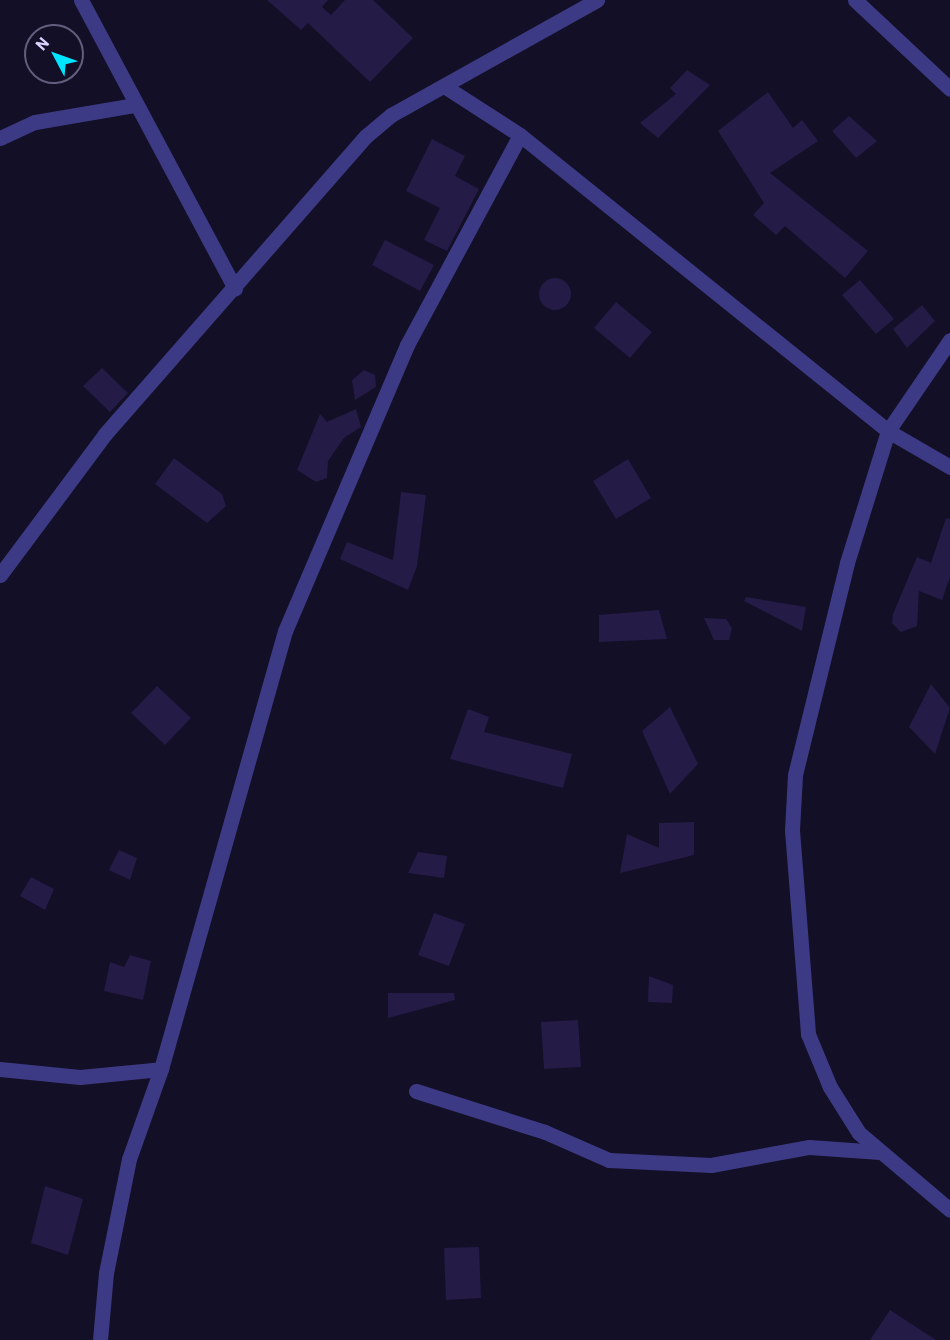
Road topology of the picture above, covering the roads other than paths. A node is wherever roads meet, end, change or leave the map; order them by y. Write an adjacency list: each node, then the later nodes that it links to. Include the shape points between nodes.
1 (81, 0): 6 (street)
2 (597, 0): 4 (street)
3 (855, 0): 5 (street)
4 (444, 86): 7 (street); 9 (street, via 366,136)
5 (950, 89)
6 (134, 105): 8 (street, via 35,122); 9 (street)
7 (520, 135): 11 (street); 15 (street, via 407,345 306,573)
8 (0, 138)
9 (235, 290): 13 (street, via 105,435)
10 (950, 340): 11 (street)
11 (888, 432): 12 (street); 17 (street, via 847,563 795,776 792,830 808,1034 830,1087 859,1133)
12 (950, 467)
13 (0, 575)
14 (0, 1069): 15 (street, via 80,1077)
15 (161, 1069): 19 (street, via 129,1159 106,1273)
16 (416, 1091): 17 (street, via 545,1132 609,1160 711,1165 809,1147)
17 (880, 1152): 18 (street)
18 (950, 1210)
19 (100, 1340)

